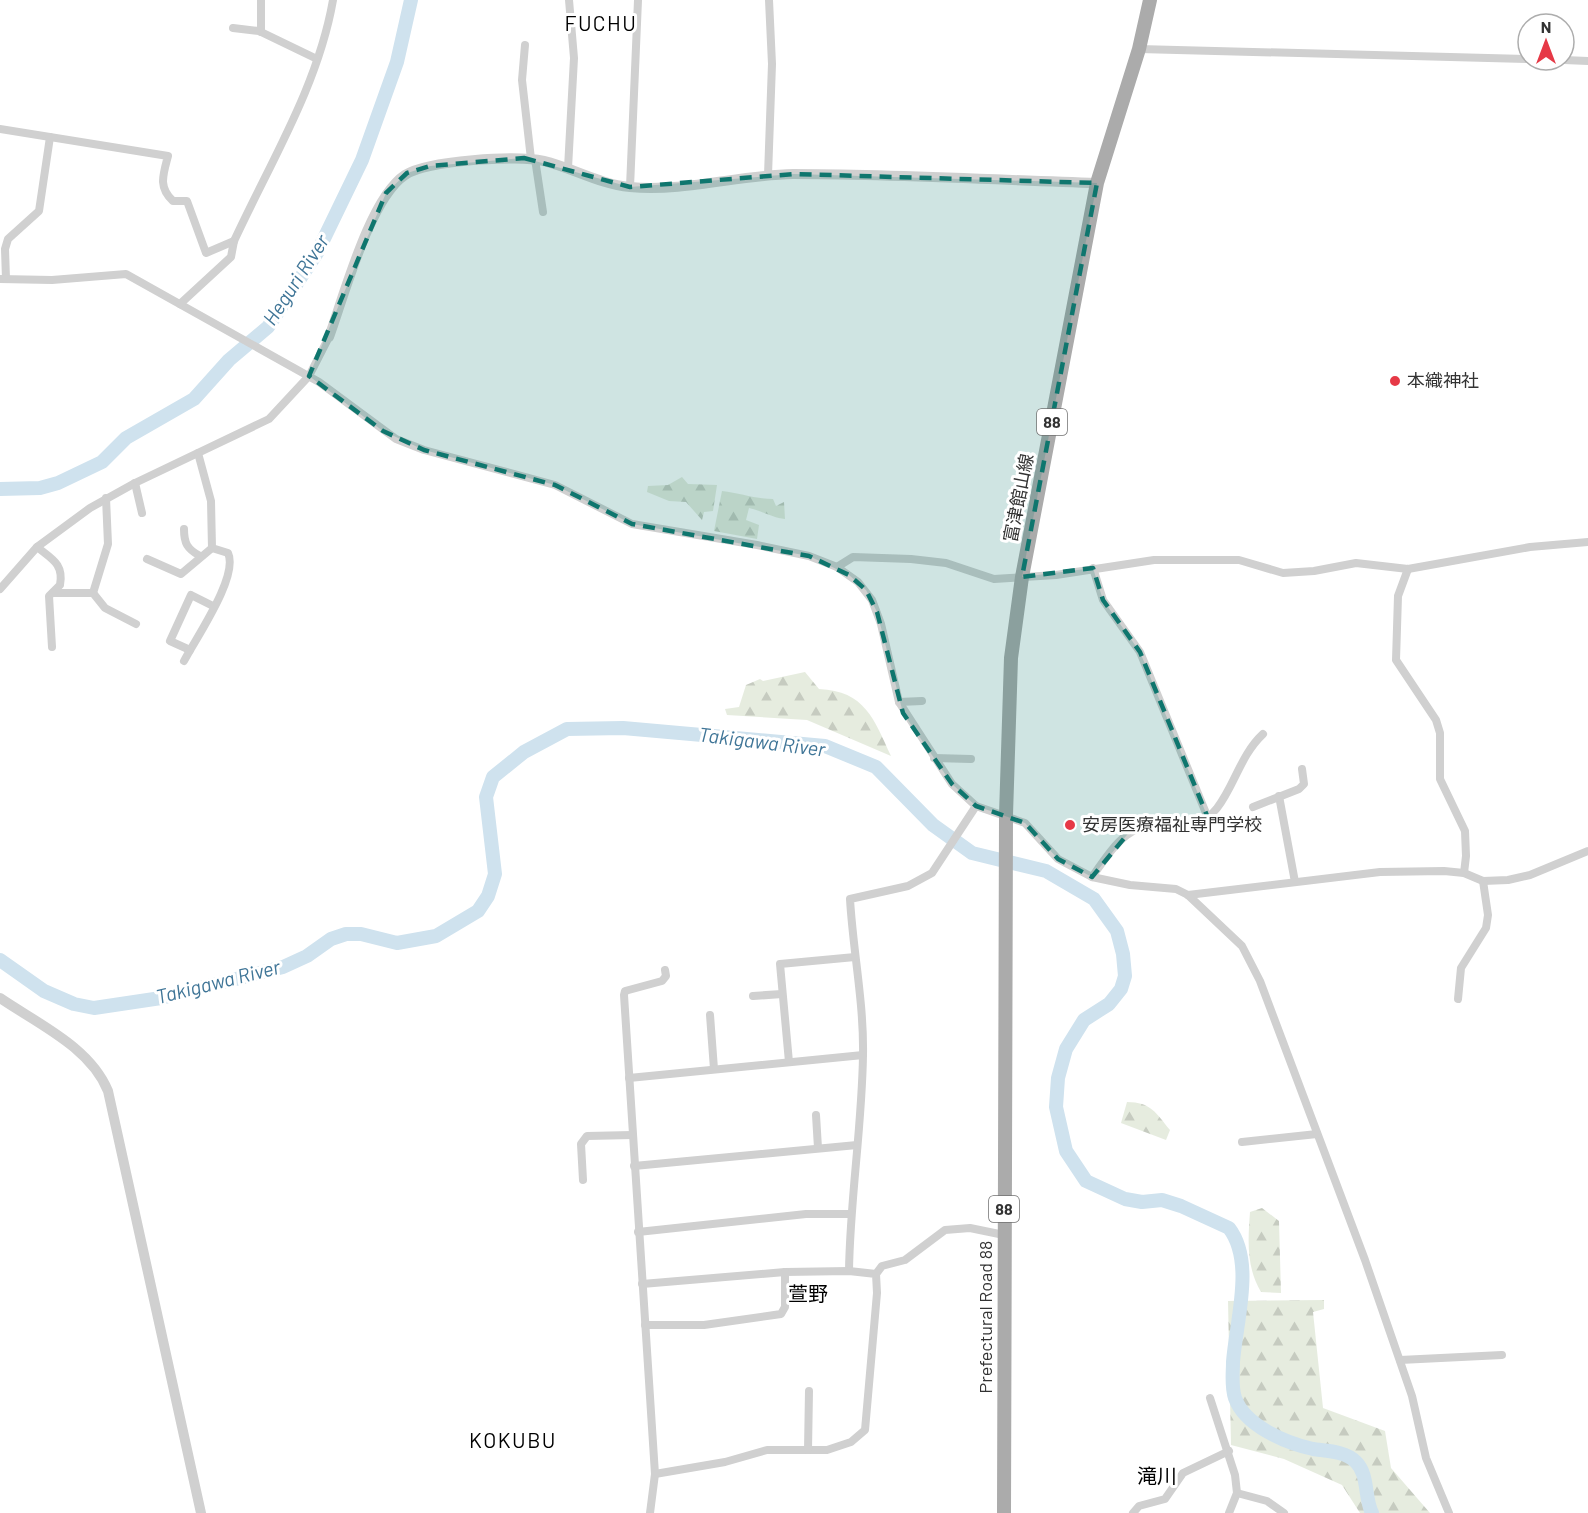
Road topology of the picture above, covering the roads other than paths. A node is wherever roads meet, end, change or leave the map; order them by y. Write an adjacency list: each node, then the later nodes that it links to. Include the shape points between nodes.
1 (261, 0): 8 (street)
2 (333, 0): 12 (street)
3 (569, 0): 16 (street, via 574,58)
4 (638, 0): 19 (street)
5 (769, 0): 17 (street, via 772,64)
6 (1150, 0): 10 (main road, 富津館山線 / 88)
7 (233, 28): 8 (street)
8 (261, 32): 12 (street)
9 (525, 45): 15 (street, via 522,80)
10 (1139, 50): 11 (street); 18 (main road, 富津館山線 / 88)
11 (1516, 59)
12 (317, 60): 21 (street)
13 (0, 129): 14 (street)
14 (50, 137): 21 (street, via 168,156 163,190 173,201 187,201 206,253); 22 (street, via 39,211 8,239)
15 (533, 159): 16 (street); 20 (street); 24 (street, via 430,166 398,180 380,203)
16 (568, 168): 19 (street, via 603,182)
17 (768, 175): 18 (street); 19 (street, via 674,187)
18 (1097, 183): 39 (main road, 富津館山線 / 88)
19 (630, 187)
20 (543, 212)
21 (234, 241): 23 (street, via 231,257)
22 (3, 279): 23 (street, via 126,274)
23 (180, 304): 25 (street)
24 (329, 337): 25 (street)
25 (309, 376): 26 (street, via 280,410 260,426); 36 (street, via 340,394 383,432 424,450 555,485 632,524 799,554)
26 (198, 453): 27 (street); 33 (street, via 211,501)
27 (135, 483): 28 (street); 29 (street)
28 (106, 498): 32 (street); 42 (street, via 108,544)
29 (142, 513)
30 (184, 529): 34 (street, via 189,550)
31 (1588, 542): 38 (street, via 1530,547)
32 (37, 547): 40 (street); 41 (street, via 61,569 60,585)
33 (212, 548): 34 (street); 43 (street, via 228,553 231,563 228,579)
34 (200, 556): 35 (street, via 181,574)
35 (147, 559)
36 (837, 567): 39 (street, via 853,557 911,559 946,563 994,579); 49 (street, via 858,582 872,600)
37 (1094, 568): 38 (street, via 1164,560 1239,560 1283,573 1314,572 1356,563); 39 (street); 58 (street, via 1103,600 1140,652)
38 (1408, 569): 60 (street, via 1398,596 1396,660 1436,720 1440,733 1440,779 1465,831)
39 (1022, 577): 57 (main road, 富津館山線 / 88, via 1011,658)
40 (1, 587)
41 (52, 592): 42 (street); 45 (street)
42 (93, 593): 44 (street, via 105,608)
43 (213, 606): 46 (street); 46 (street, via 191,596 170,641)
44 (136, 624)
45 (52, 647)
46 (190, 650): 47 (street)
47 (184, 661)
48 (922, 701): 49 (street)
49 (898, 702): 51 (street)
50 (1263, 734): 58 (street, via 1248,750 1218,810)
51 (934, 758): 52 (street); 55 (street, via 952,784)
52 (971, 759)
53 (1302, 769): 54 (street, via 1304,783 1299,789)
54 (1279, 796): 56 (street); 63 (street)
55 (976, 806): 57 (street); 66 (street, via 932,873 908,886 850,899)
56 (1253, 807)
57 (1006, 815): 61 (street, via 1033,830 1058,859); 65 (main road, 富津館山線 / 88)
58 (1208, 818): 61 (street, via 1187,830 1167,824 1131,830)
59 (1588, 851): 62 (street, via 1530,875)
60 (1464, 873): 62 (street); 63 (street, via 1380,872)
61 (1092, 877): 64 (street, via 1176,889)
62 (1483, 881): 71 (street, via 1486,928 1461,968)
63 (1295, 882): 64 (street)
64 (1188, 895): 78 (street, via 1242,946 1251,961)
65 (1006, 905): 87 (main road, Prefectural Road 88 / 88)
66 (855, 957): 68 (street, via 782,962); 73 (street)
67 (665, 970): 76 (street, via 662,981 625,991)
68 (782, 994): 69 (street); 74 (street)
69 (753, 996)
70 (0, 998): 101 (street, via 84,1055 108,1091)
71 (1458, 999)
72 (710, 1015): 75 (street)
73 (863, 1055): 74 (street); 81 (street)
74 (789, 1062): 75 (street)
75 (714, 1069): 76 (street)
76 (629, 1078): 79 (street)
77 (816, 1115): 82 (street)
78 (1317, 1134): 80 (street); 94 (street)
79 (632, 1135): 83 (street); 84 (street, via 587,1136 581,1144)
80 (1242, 1142)
81 (857, 1144): 82 (street); 85 (street)
82 (818, 1148): 83 (street)
83 (634, 1166): 86 (street)
84 (583, 1180)
85 (850, 1214): 86 (street, via 806,1214); 88 (street)
86 (638, 1232): 91 (street)
87 (1004, 1235): 90 (street, via 970,1228 945,1230 905,1260 882,1266); 103 (main road, Prefectural Road 88 / 88)
88 (849, 1271): 89 (street); 90 (street)
89 (785, 1272): 91 (street); 92 (street, via 785,1307 781,1314 704,1325)
90 (876, 1274): 97 (street, via 865,1430 838,1448)
91 (642, 1284): 92 (street)
92 (645, 1325): 99 (street)
93 (1502, 1355): 94 (street)
94 (1400, 1360): 107 (street, via 1426,1458)
95 (809, 1391): 97 (street)
96 (1210, 1398): 98 (street)
97 (808, 1450): 99 (street, via 767,1450)
98 (1229, 1451): 100 (street); 104 (street, via 1184,1473 1164,1499 1139,1506)
99 (655, 1474): 102 (street)
100 (1237, 1493): 105 (street); 106 (street, via 1267,1501)
101 (201, 1513)
102 (650, 1513)
103 (1004, 1513)
104 (1133, 1513)
105 (1229, 1513)
106 (1284, 1513)
107 (1449, 1513)

